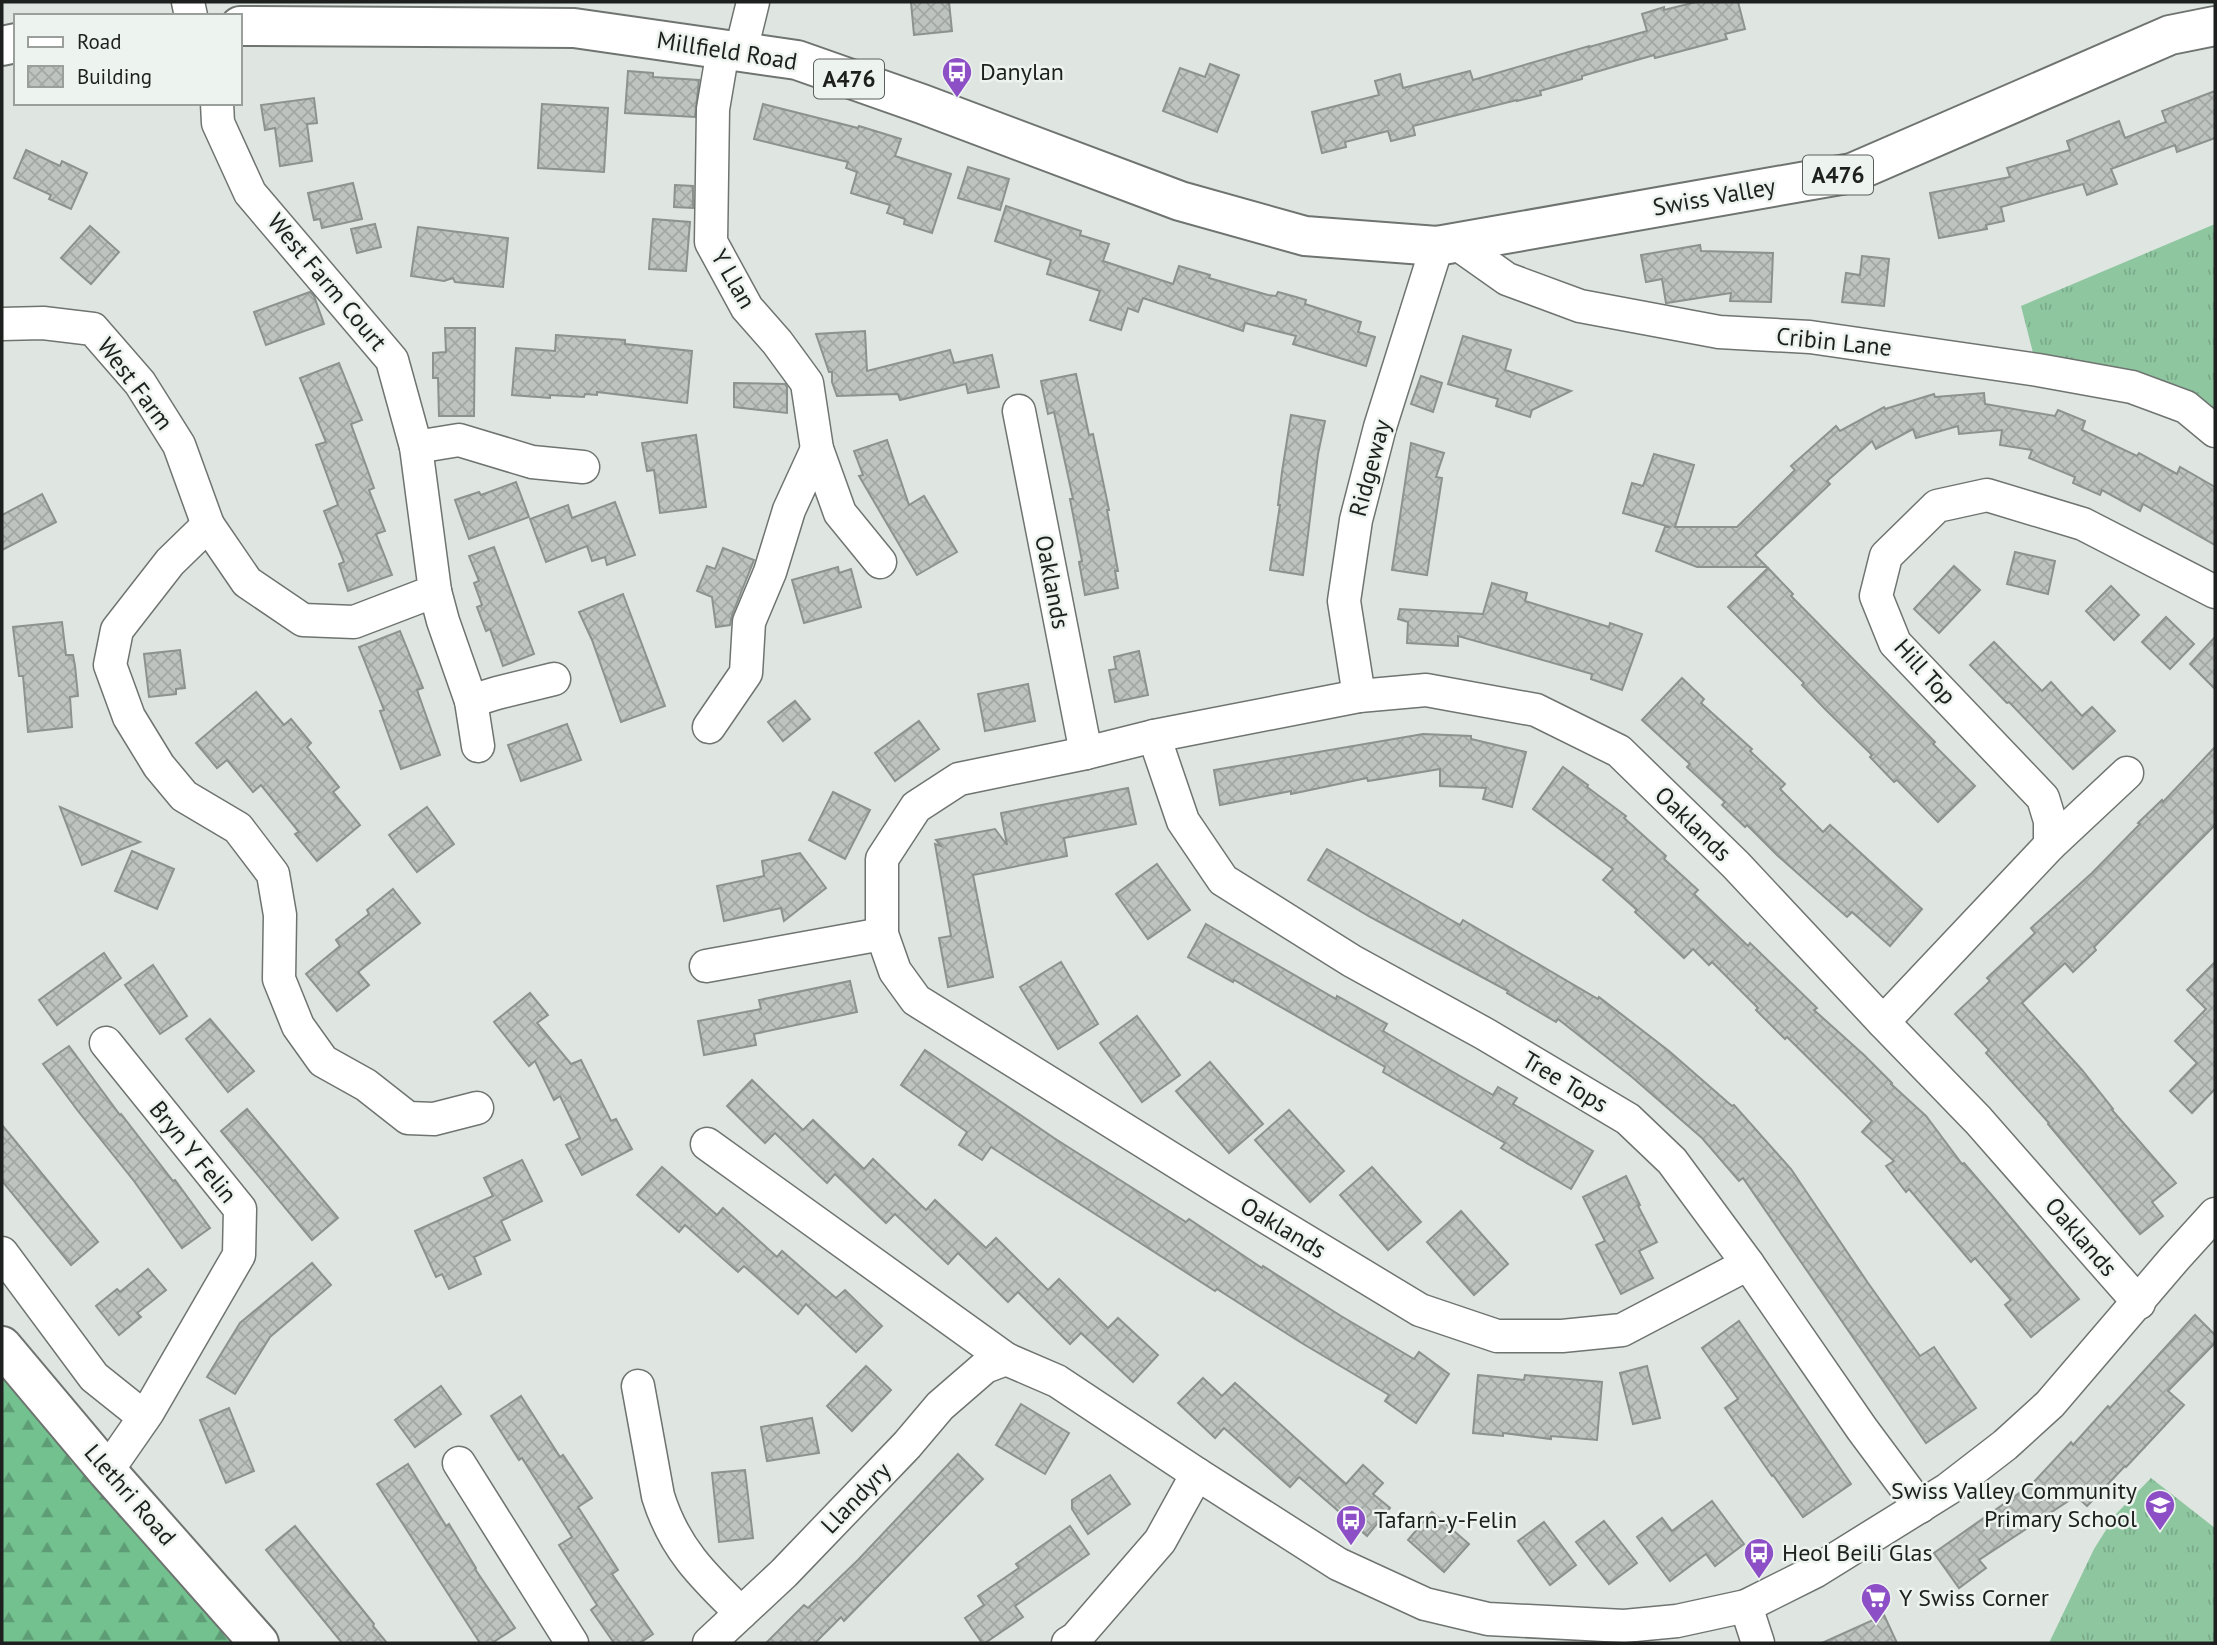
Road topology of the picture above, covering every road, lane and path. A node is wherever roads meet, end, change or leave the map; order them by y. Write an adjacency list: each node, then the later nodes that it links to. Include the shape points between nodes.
1 (753, 2): 4 (street, Y Llan)
2 (242, 26): 4 (main road, Millfield Road / A476, via 574,28)
3 (2215, 26): 6 (main road, Swiss Valley / A476, via 2169,35 1852,173)
4 (732, 51): 6 (main road, Millfield Road / A476, via 797,60 1180,201 1305,236); 11 (street, Y Llan, via 713,109 711,242 747,307 807,383)
5 (217, 105): 10 (street, West Farm Court, via 218,123 250,193 392,360)
6 (1447, 245): 9 (street, Cribin Lane, via 1507,279 1580,306 1719,332 1810,337 2132,387 2186,407); 18 (street, Ridgeway, via 1380,427 1356,520 1344,601)
7 (2, 324): 13 (street, West Farm, via 93,329 140,383 179,445)
8 (1019, 411): 23 (street, Oaklands)
9 (2215, 431)
10 (416, 447): 12 (street, via 459,440 532,462); 15 (street, West Farm Court)
11 (817, 449): 14 (street, Y Llan, via 840,513); 20 (street, via 789,510 749,622 746,673)
12 (583, 467)
13 (208, 525): 15 (street, via 247,582 303,621 354,622); 30 (street, via 170,562 117,630 110,665 130,717 159,766 184,796 238,828 273,874 280,915 279,979 298,1026 324,1062 366,1085 408,1118 434,1119)
14 (880, 562)
15 (435, 591): 19 (street)
16 (2215, 592): 25 (street, Hill Top, via 2083,524 1987,495 1937,506 1886,556 1876,596 1895,643 2043,799 2050,821)
17 (554, 680): 19 (street)
18 (1359, 696): 21 (street, Oaklands); 28 (street, Oaklands, via 1426,690 1536,710 1619,751 1736,865)
19 (471, 701): 22 (street)
20 (709, 727)
21 (1154, 736): 23 (street, Oaklands); 34 (street, Tree Tops, via 1183,821 1223,880 1352,961 1628,1119 1672,1161)
22 (478, 746)
23 (1086, 753): 26 (street, Oaklands, via 960,779 916,807 882,859)
24 (2127, 773): 25 (street)
25 (2050, 845): 28 (street)
26 (882, 933): 27 (street); 34 (street, Oaklands, via 895,971 916,1000 1420,1310 1497,1336 1622,1330)
27 (706, 966)
28 (1882, 1022): 35 (street, Oaklands, via 1978,1120)
29 (106, 1043): 39 (street, Bryn Y Felin, via 240,1209 239,1255)
30 (477, 1108)
31 (707, 1144): 37 (street)
32 (2215, 1214): 35 (street)
33 (2, 1253): 39 (street, via 94,1377)
34 (1748, 1264): 43 (street, Tree Tops)
35 (2138, 1303): 43 (street, via 2050,1404 2005,1445)
36 (2, 1346): 41 (main road, Llethri Road)
37 (1006, 1359): 42 (street, via 1057,1381); 45 (street, Llandyry, via 985,1367 940,1406 899,1454)
38 (638, 1386): 45 (street, via 664,1514 681,1549)
39 (144, 1418): 41 (street, Bryn Y Felin)
40 (459, 1463): 48 (street)
41 (107, 1471): 47 (main road, Llethri Road)
42 (1197, 1474): 44 (street, via 1339,1564 1425,1604 1488,1619 1626,1633); 46 (street, via 1160,1541)
43 (1920, 1507): 44 (street, via 1816,1571)
44 (1746, 1606): 50 (street)
45 (741, 1613): 49 (street, Llandyry)
46 (1075, 1641)
47 (259, 1643)
48 (572, 1643)
49 (709, 1643)
50 (1758, 1643)

